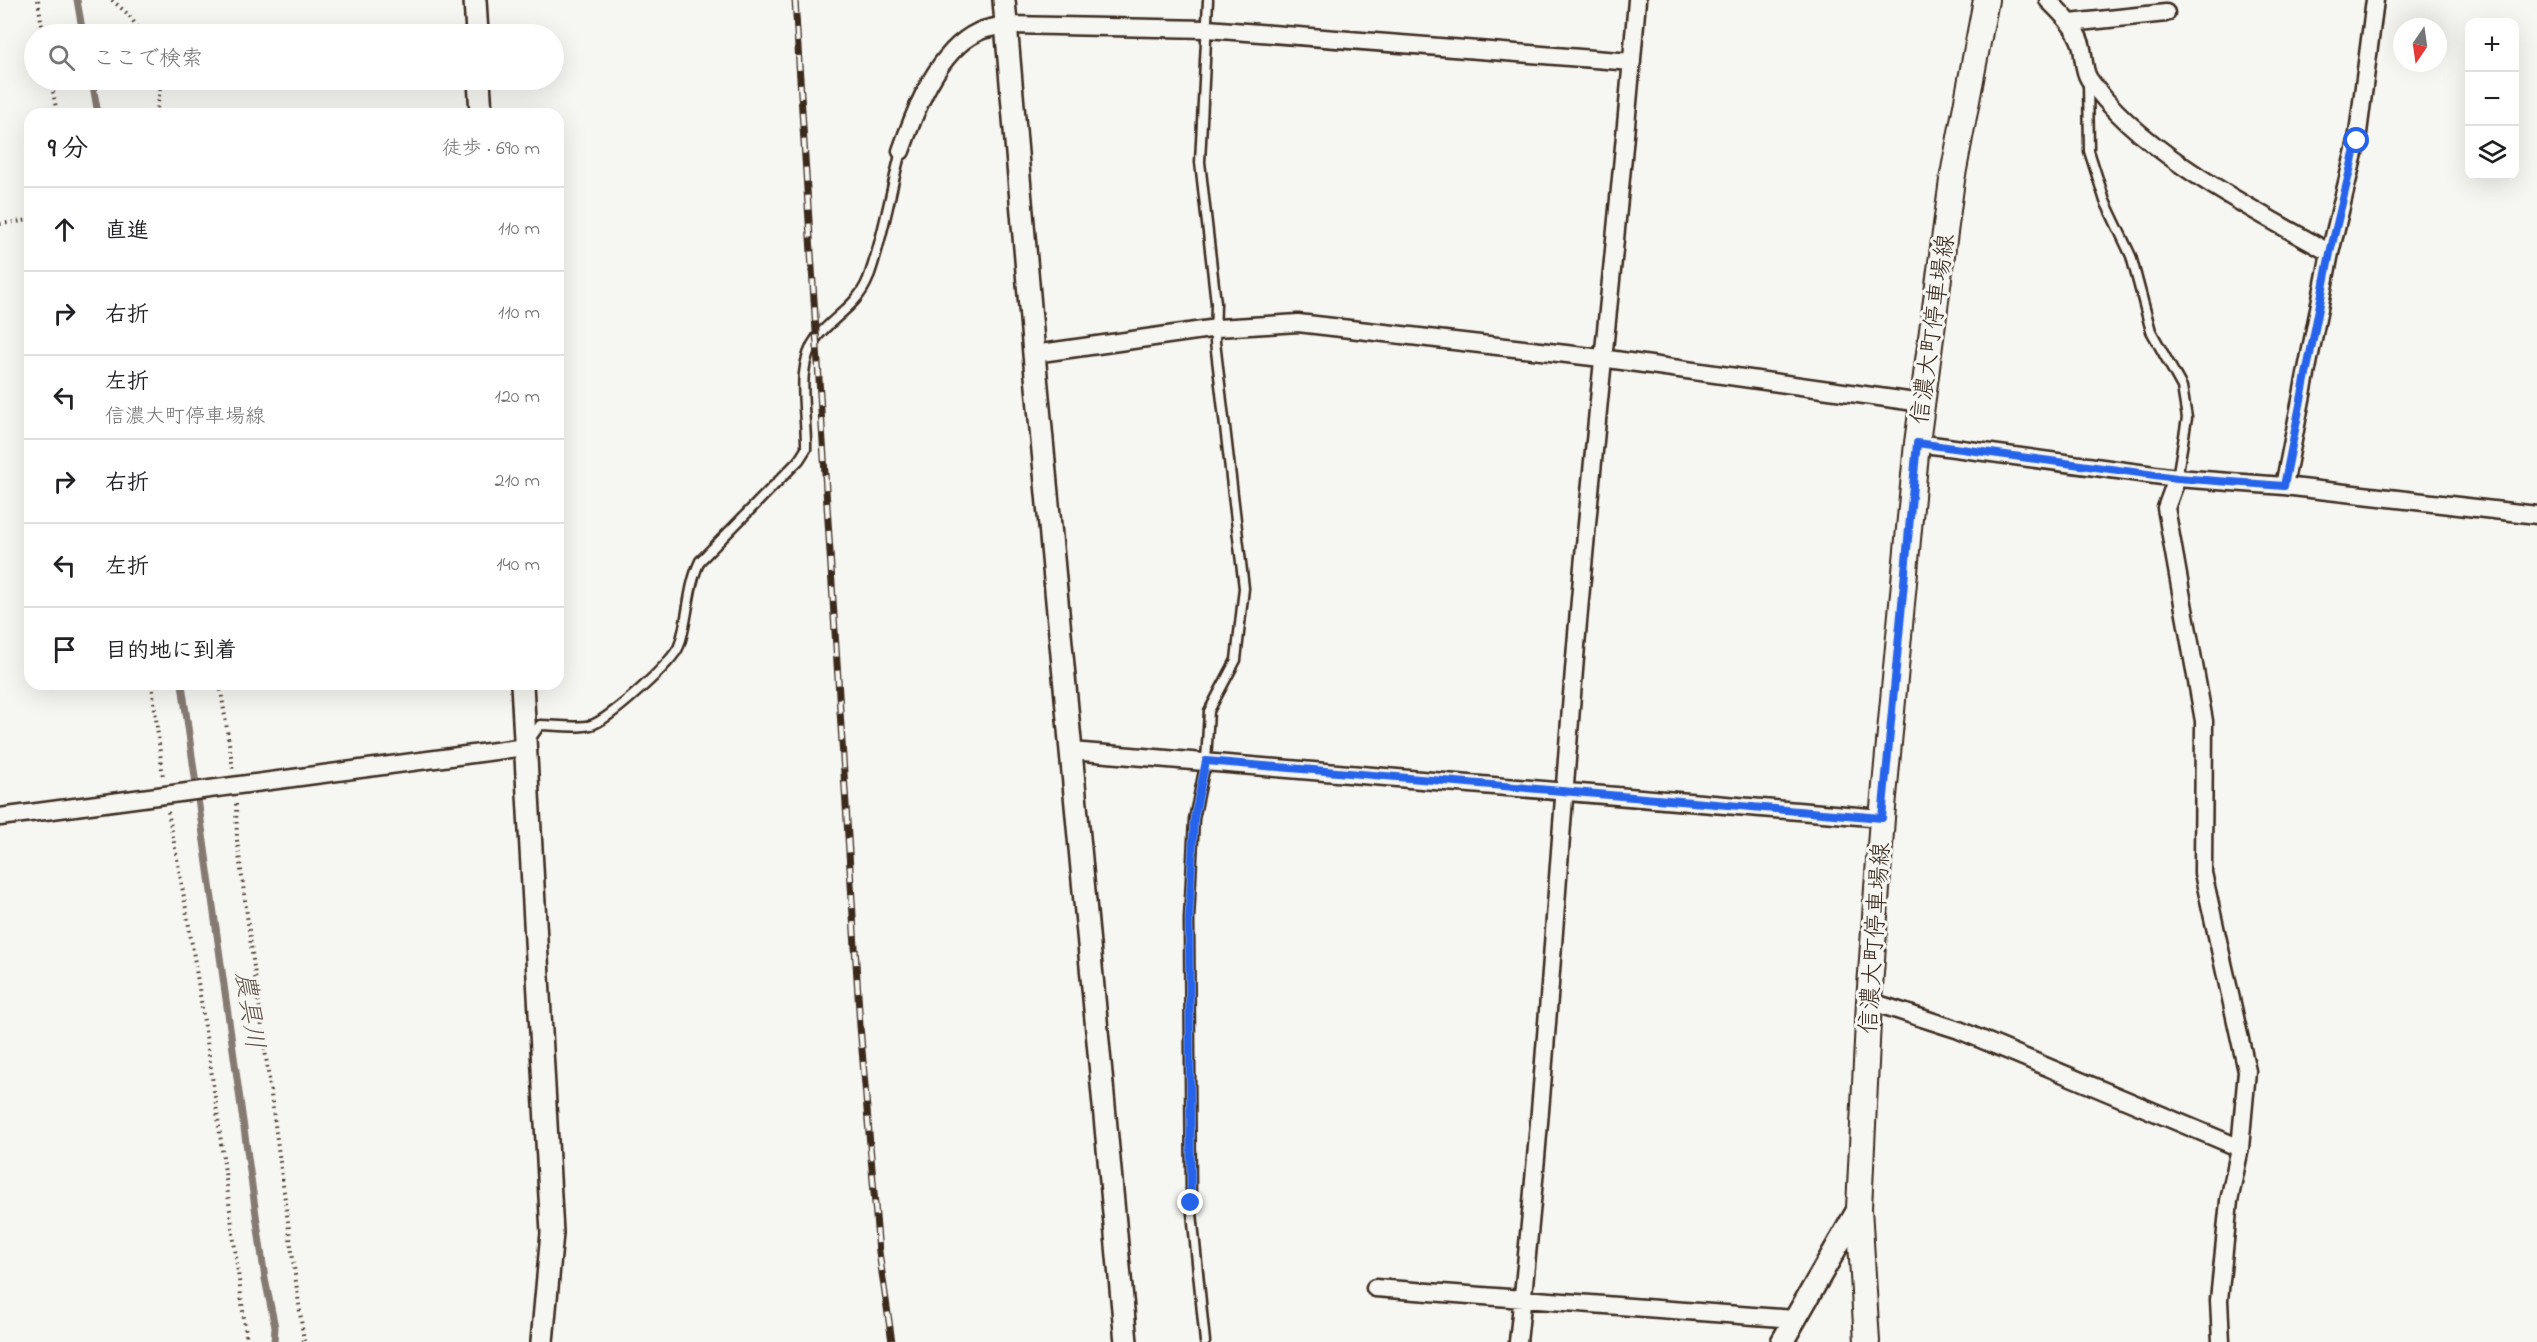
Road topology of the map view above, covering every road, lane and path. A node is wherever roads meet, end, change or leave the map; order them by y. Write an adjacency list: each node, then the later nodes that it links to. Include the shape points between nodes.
1 (38, 0): 12 (path)
2 (112, 0): 13 (path)
3 (475, 0): 14 (street)
4 (1004, 0): 15 (street)
5 (1208, 0): 16 (lane)
6 (1637, 0): 17 (street)
7 (1986, 0): 32 (main road, 信濃大町停車場線, via 1952,180)
8 (2048, 0): 11 (street)
9 (2375, 0): 28 (street, via 2357,141)
10 (2166, 13): 11 (street)
11 (2070, 23): 18 (street, via 2081,43)
12 (42, 24)
13 (135, 24)
14 (476, 24)
15 (1005, 25): 16 (street); 25 (street, via 979,31 957,45 918,104); 30 (street)
16 (1207, 29): 17 (street); 29 (lane, via 1200,162)
17 (1632, 62): 31 (street)
18 (2088, 78): 28 (street, via 2141,136 2229,195); 34 (lane, via 2089,150 2105,201 2131,256 2151,331 2182,387 2187,418)
19 (53, 90): 22 (path)
20 (160, 90): 23 (path)
21 (480, 90): 24 (street)
22 (56, 108)
23 (157, 108)
24 (481, 108)
25 (901, 150): 40 (lane, via 868,280 855,301 817,338 804,368 806,449 700,561 693,575 674,657 618,709 591,725 540,725)
26 (24, 221): 27 (path)
27 (0, 224)
28 (2330, 253): 35 (street)
29 (1217, 328): 30 (street); 31 (street, via 1298,323); 42 (lane, via 1215,342 1244,588 1236,660 1209,711)
30 (1034, 354): 41 (street)
31 (1601, 358): 32 (street); 44 (street)
32 (1922, 403): 33 (main road, 信濃大町停車場線)
33 (1917, 443): 34 (street); 47 (main road, 信濃大町停車場線)
34 (2177, 478): 35 (street); 49 (street, via 2166,508 2204,721 2203,873 2247,1071)
35 (2284, 486): 36 (street)
36 (2537, 515)
37 (153, 690): 45 (path)
38 (221, 690): 43 (path)
39 (522, 690): 40 (street)
40 (525, 747): 43 (street); 56 (street, via 552,1233)
41 (1071, 751): 42 (street); 57 (street)
42 (1206, 761): 44 (street); 58 (lane, via 1194,819 1189,919 1191,1203)
43 (232, 787): 45 (street); 55 (path)
44 (1563, 793): 47 (street); 52 (street, via 1544,1084)
45 (169, 794): 46 (street); 54 (path)
46 (0, 817)
47 (1882, 818): 48 (main road, 信濃大町停車場線)
48 (1869, 1001): 49 (street, via 1959,1030); 50 (main road, 信濃大町停車場線)
49 (2240, 1148): 62 (street, via 2229,1201 2219,1300)
50 (1859, 1208): 53 (street); 61 (main road, 信濃大町停車場線)
51 (1375, 1288): 52 (street)
52 (1523, 1298): 53 (street); 59 (street)
53 (1795, 1319): 60 (street)
54 (247, 1342)
55 (304, 1342)
56 (542, 1342)
57 (1126, 1342)
58 (1205, 1342)
59 (1518, 1342)
60 (1782, 1342)
61 (1867, 1342)
62 (2220, 1342)

